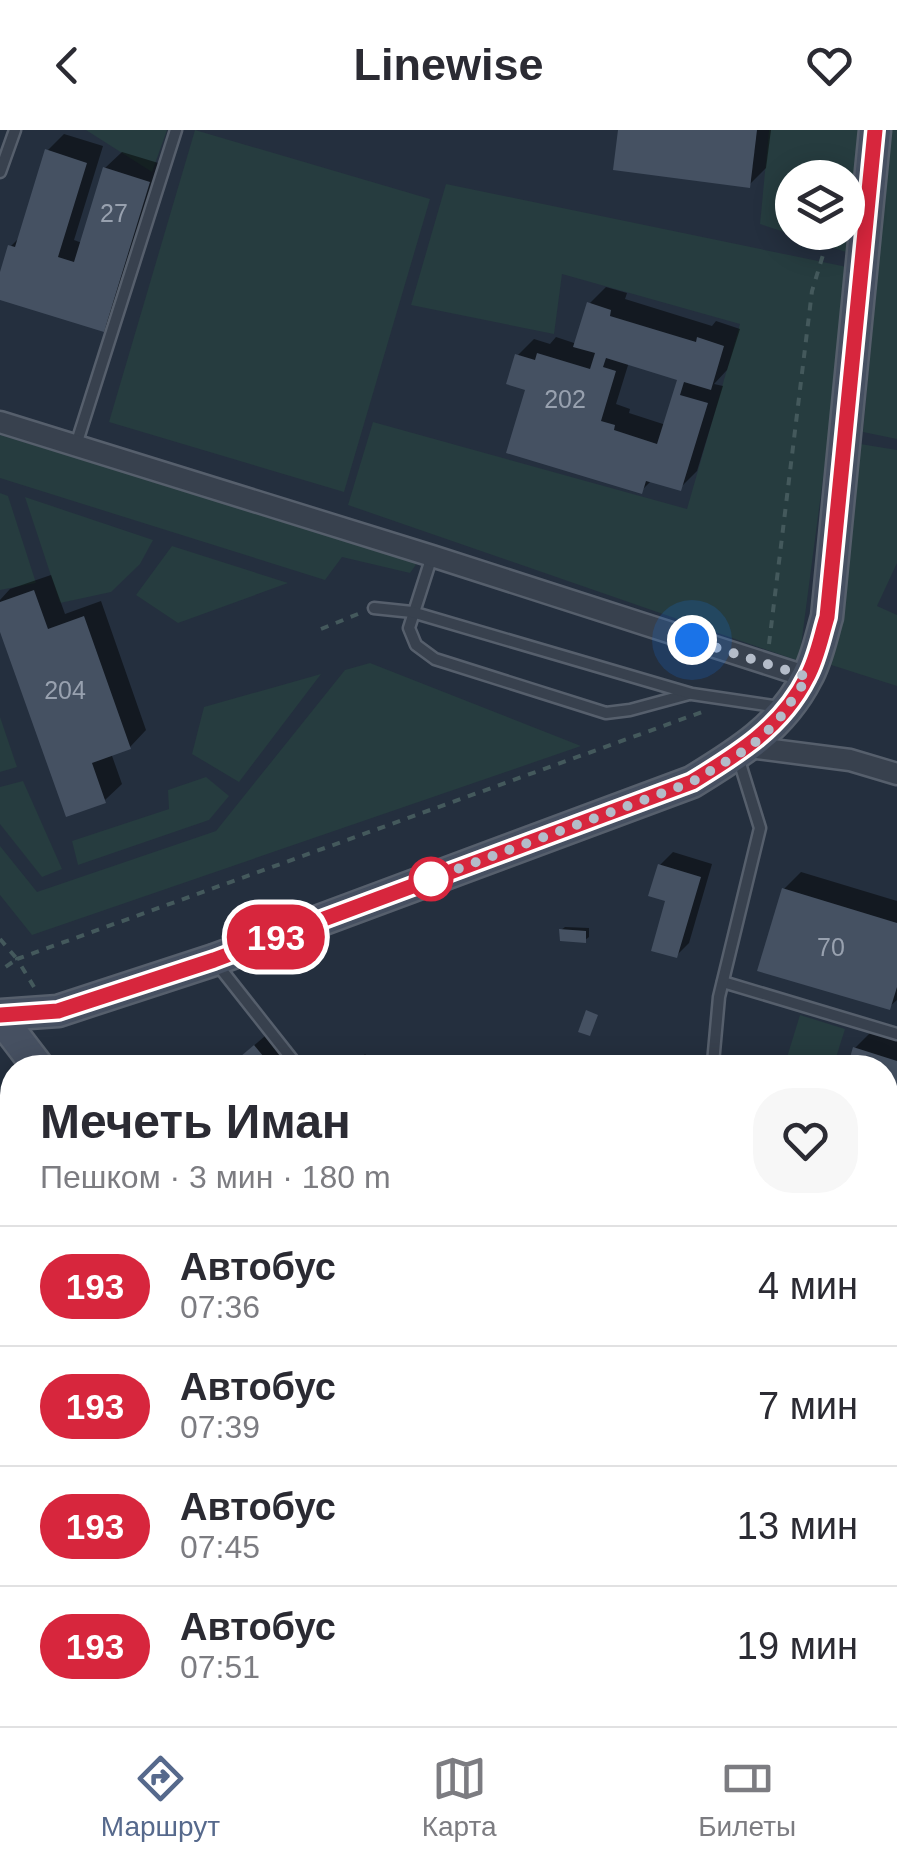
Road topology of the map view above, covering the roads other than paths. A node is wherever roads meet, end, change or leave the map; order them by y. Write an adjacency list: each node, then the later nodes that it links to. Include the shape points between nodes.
1 (15, 130): 4 (lane)
2 (176, 130): 6 (lane)
3 (875, 130): 10 (street, via 827,617)
4 (0, 172)
5 (0, 422): 6 (street)
6 (76, 446): 7 (street)
7 (432, 556): 9 (lane); 10 (street)
8 (374, 608): 9 (lane)
9 (412, 612): 11 (lane); 11 (lane, via 412,640 435,658 595,711 617,713)
10 (808, 677): 12 (street)
11 (692, 694): 12 (lane)
12 (786, 708): 13 (street)
13 (743, 751): 14 (street, via 850,760); 15 (street, via 692,782); 16 (lane, via 760,828)
14 (897, 774)
15 (214, 960): 17 (street, via 50,1012); 20 (lane)
16 (723, 982): 18 (lane); 21 (lane)
17 (0, 1016): 19 (street)
18 (897, 1034)
19 (29, 1055)
20 (289, 1055)
21 (710, 1055)

